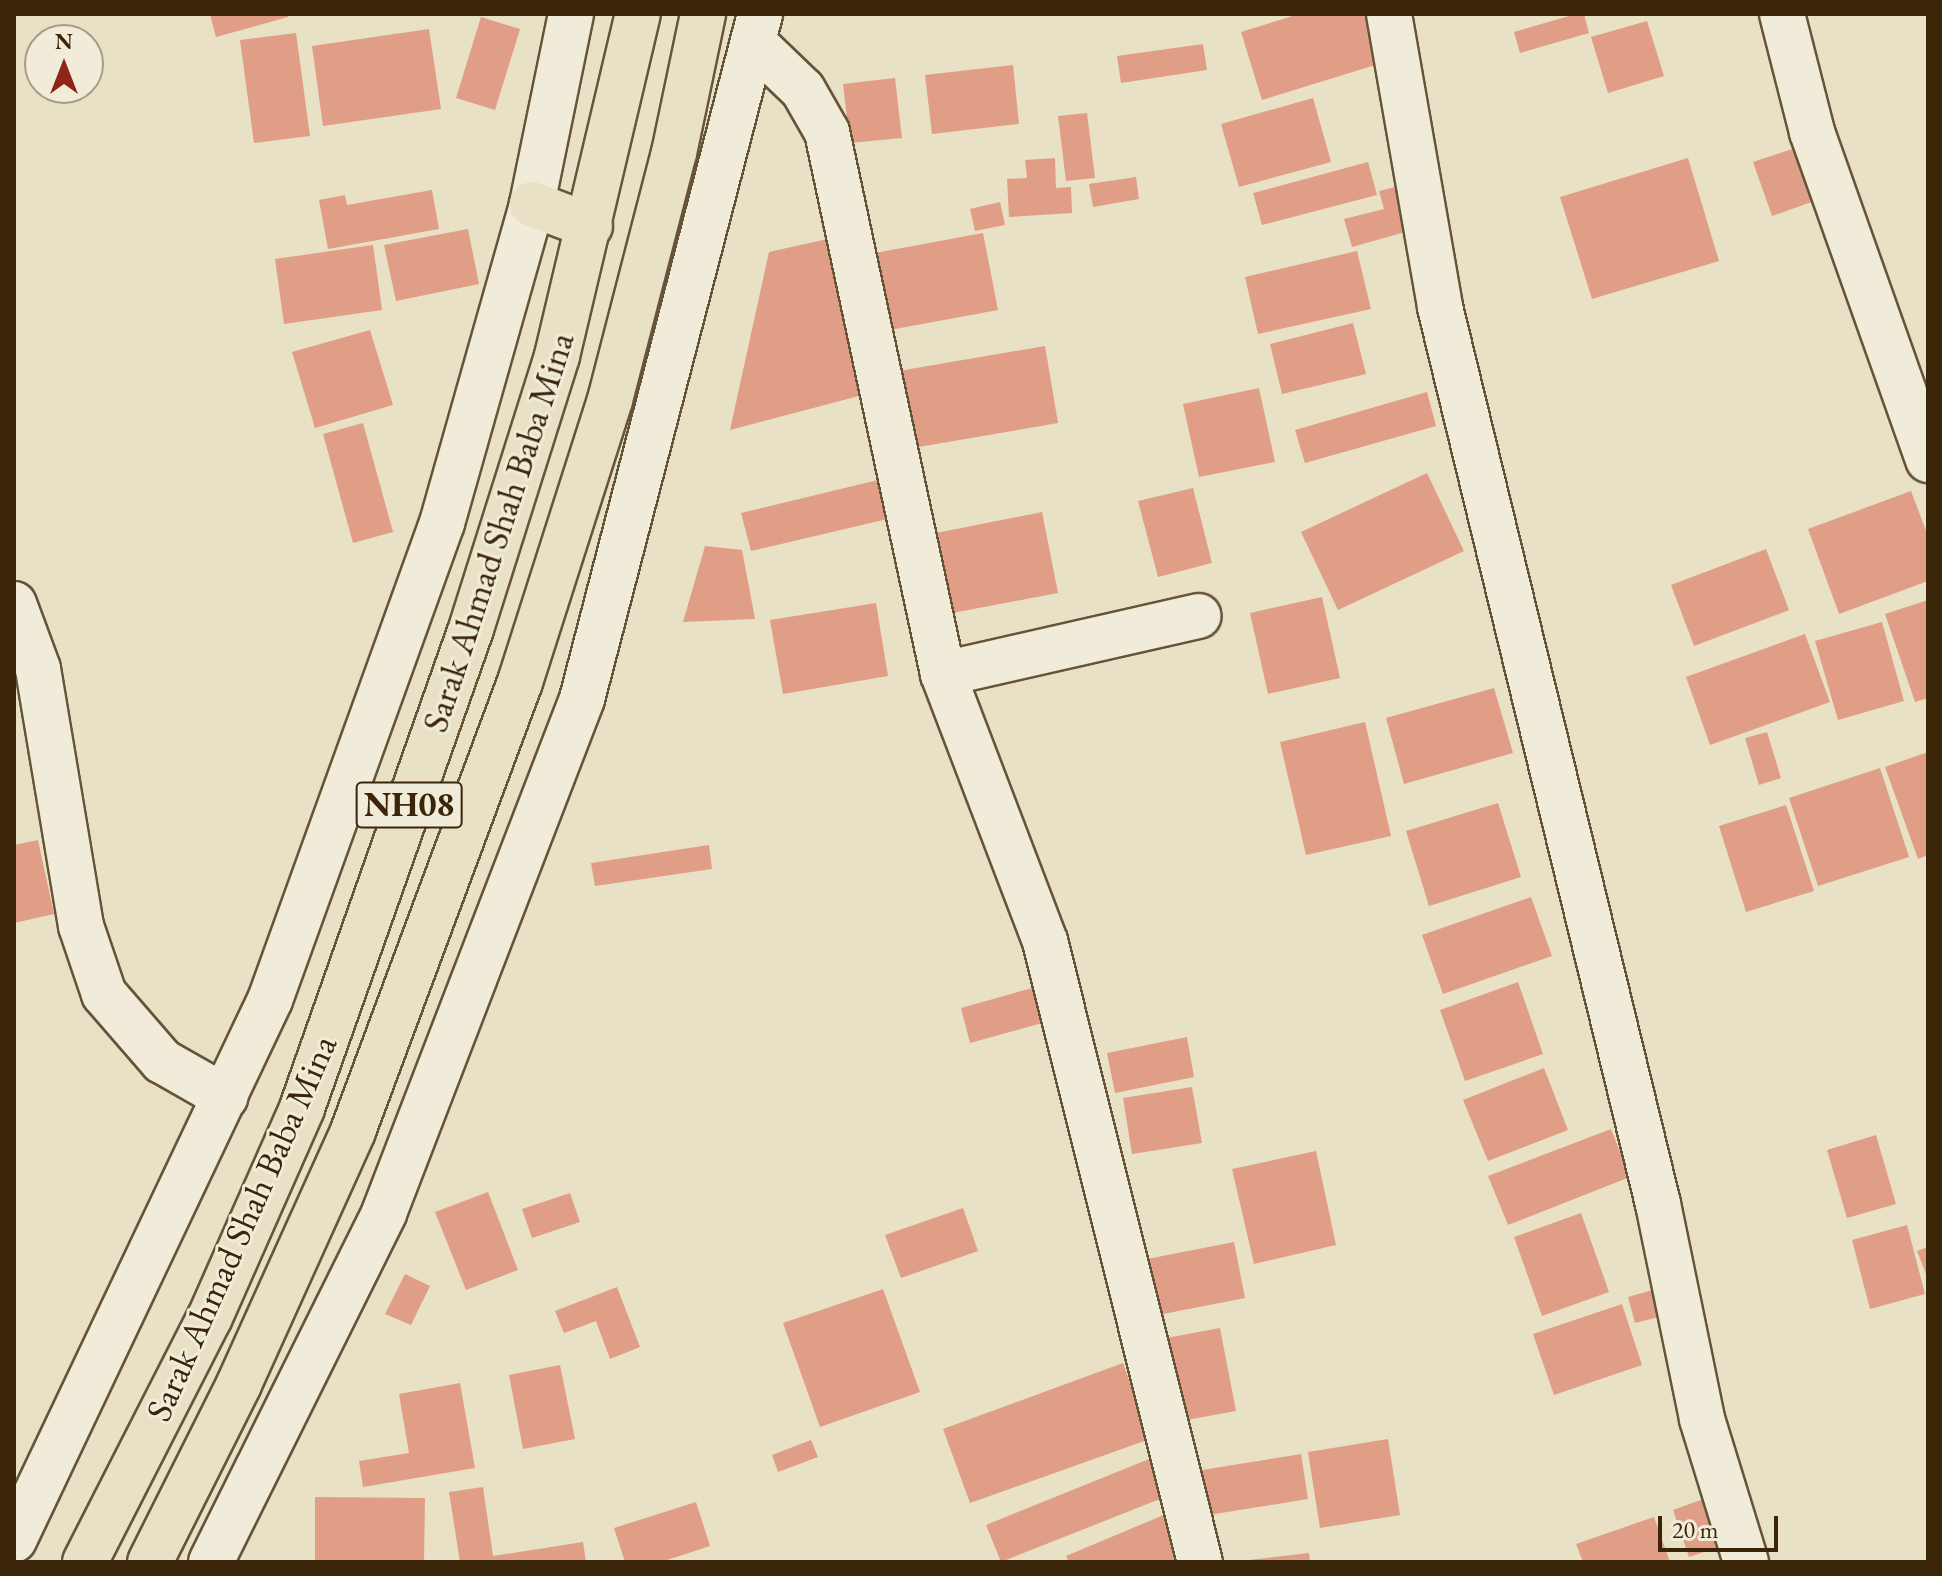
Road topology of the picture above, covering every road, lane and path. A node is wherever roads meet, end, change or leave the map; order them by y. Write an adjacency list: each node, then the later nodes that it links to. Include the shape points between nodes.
1 (571, 14): 7 (street)
2 (638, 14): 8 (highway, Sarak Ahmad Shah Baba Mina / NH08)
3 (703, 14): 16 (highway, NH08, via 674,153 610,400 520,682 353,1131 239,1384)
4 (1389, 14): 19 (street, via 1440,307 1654,1189 1702,1419)
5 (1782, 14): 9 (street, via 1812,132)
6 (758, 29): 12 (street, via 827,132); 17 (street, via 582,699 384,1213)
7 (532, 204): 8 (highway); 13 (street, via 442,523 270,1000)
8 (590, 226): 15 (highway, Sarak Ahmad Shah Baba Mina / NH08, via 557,356 471,629 302,1108 210,1317)
9 (1928, 460)
10 (14, 604): 13 (street, via 38,669 81,926 104,994 162,1061)
11 (1199, 616): 12 (street)
12 (943, 674): 18 (street, via 1045,941)
13 (225, 1097): 14 (street)
14 (14, 1540)
15 (85, 1562)
16 (150, 1562)
17 (211, 1562)
18 (1200, 1562)
19 (1746, 1562)

